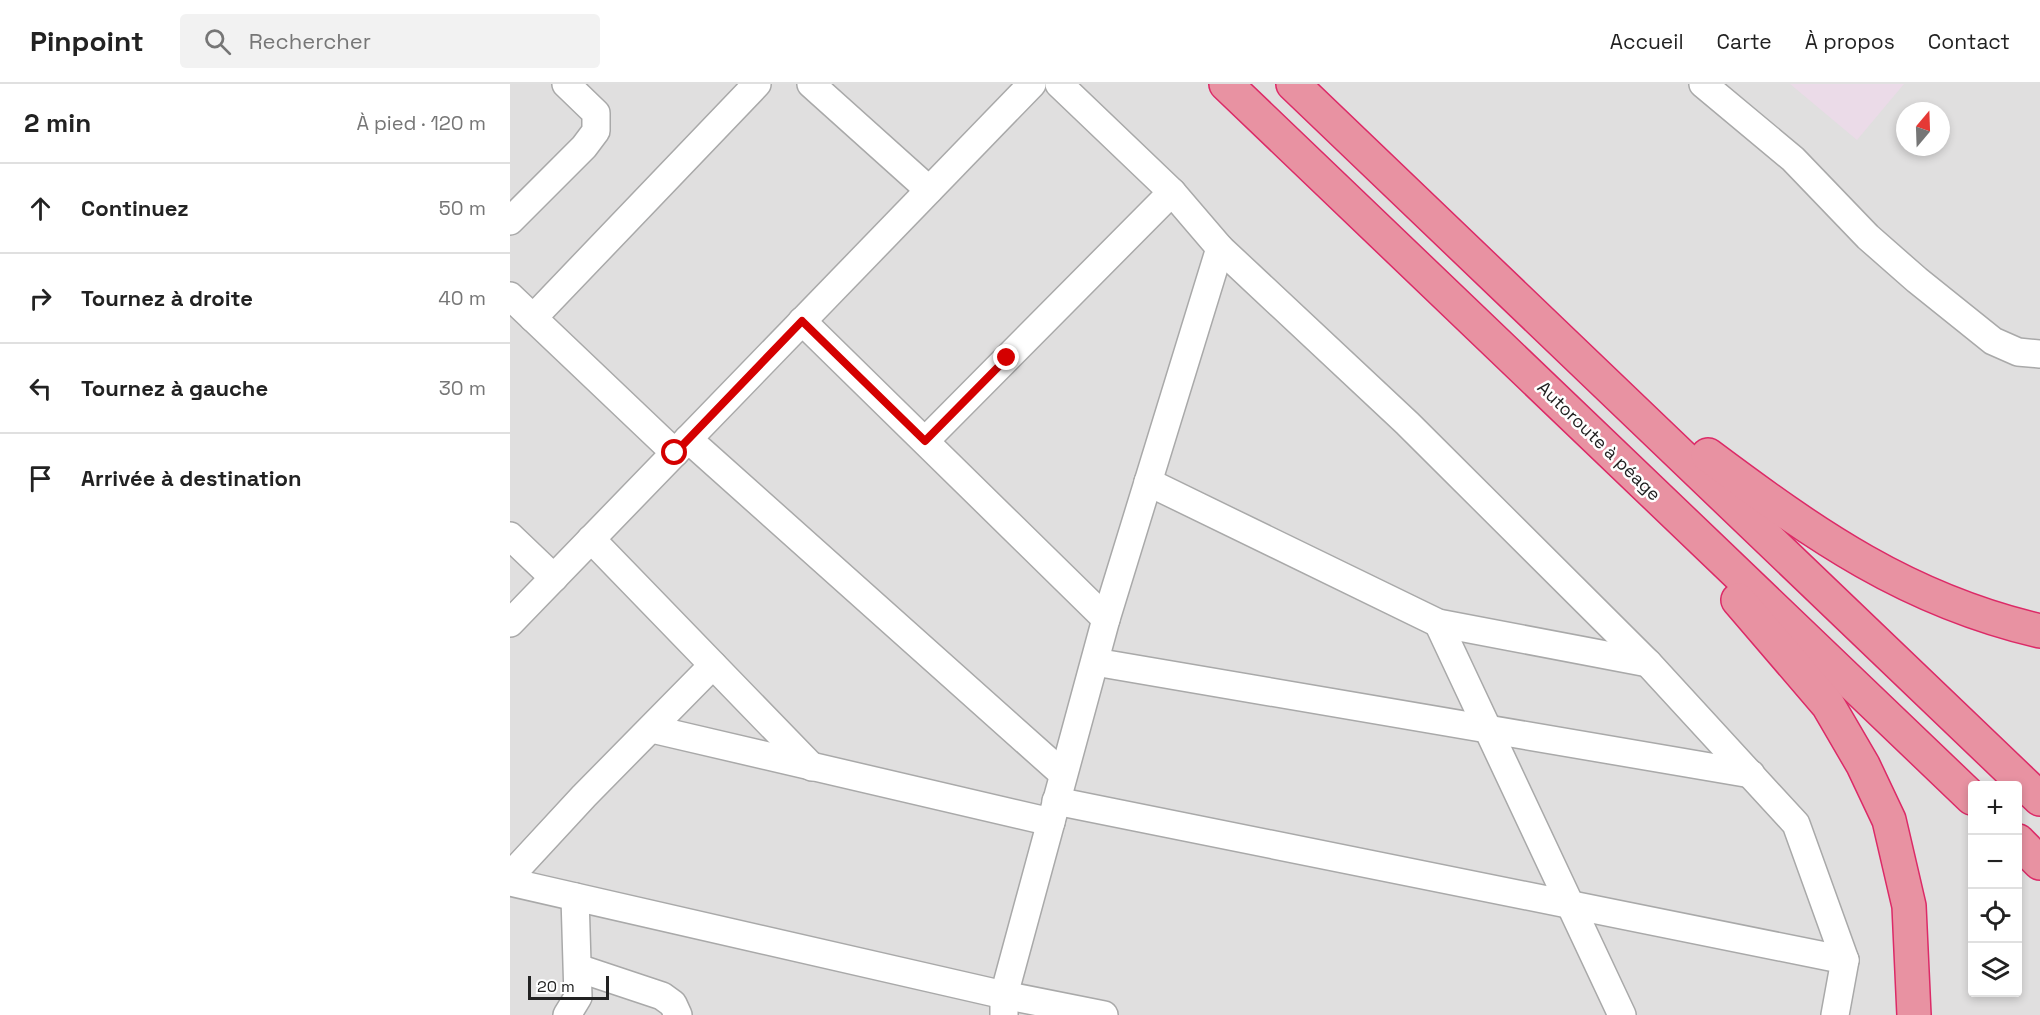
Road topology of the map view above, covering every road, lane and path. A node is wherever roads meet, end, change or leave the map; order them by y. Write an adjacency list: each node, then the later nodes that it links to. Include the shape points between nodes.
1 (566, 84): 11 (street, via 596,112 596,130)
2 (757, 84): 14 (street)
3 (811, 84): 9 (street)
4 (1032, 84): 9 (street)
5 (1059, 84): 10 (street)
6 (1226, 84): 20 (highway, Autoroute à péage)
7 (1293, 84): 17 (highway)
8 (1704, 84): 16 (street, via 1793,159 1868,237 1925,287 1993,341 2018,352)
9 (929, 190): 15 (street)
10 (1172, 192): 12 (street); 18 (street)
11 (510, 221)
12 (1220, 248): 21 (street); 30 (street, via 1407,423)
13 (510, 296): 14 (street)
14 (533, 318): 19 (street)
15 (802, 321): 18 (street); 19 (street)
16 (2040, 354)
17 (1591, 366): 28 (highway, via 1839,549 1925,594 1997,621); 38 (highway)
18 (925, 441): 25 (street)
19 (681, 446): 23 (street); 35 (street)
20 (1618, 460): 37 (highway, Autoroute à péage); 54 (highway, via 1828,705 1863,765 1889,820 1909,906)
21 (1148, 482): 25 (street); 27 (street)
22 (510, 536): 24 (street)
23 (591, 539): 24 (street); 31 (street)
24 (554, 578): 26 (street)
25 (1106, 619): 29 (street)
26 (510, 623)
27 (1438, 623): 30 (street); 33 (street)
28 (2040, 631)
29 (1095, 662): 33 (street); 35 (street)
30 (1648, 663): 36 (street)
31 (714, 665): 32 (street); 34 (street)
32 (652, 729): 34 (street); 42 (street, via 584,795)
33 (1487, 729): 36 (street); 45 (street)
34 (812, 767): 39 (street)
35 (1063, 774): 39 (street)
36 (1751, 774): 46 (street, via 1796,824)
37 (1968, 794)
38 (2040, 799)
39 (1054, 812): 45 (street); 48 (street)
40 (2022, 845): 41 (highway)
41 (2040, 863)
42 (510, 876)
43 (510, 882): 44 (street)
44 (575, 897): 47 (street); 48 (street)
45 (1569, 904): 46 (street); 52 (street)
46 (1845, 960): 53 (street)
47 (578, 968): 49 (street, via 578,997); 50 (street, via 662,996 673,1004)
48 (1004, 1005): 51 (street)
49 (567, 1015)
50 (678, 1015)
51 (1104, 1015)
52 (1622, 1015)
53 (1835, 1015)
54 (1914, 1015)

